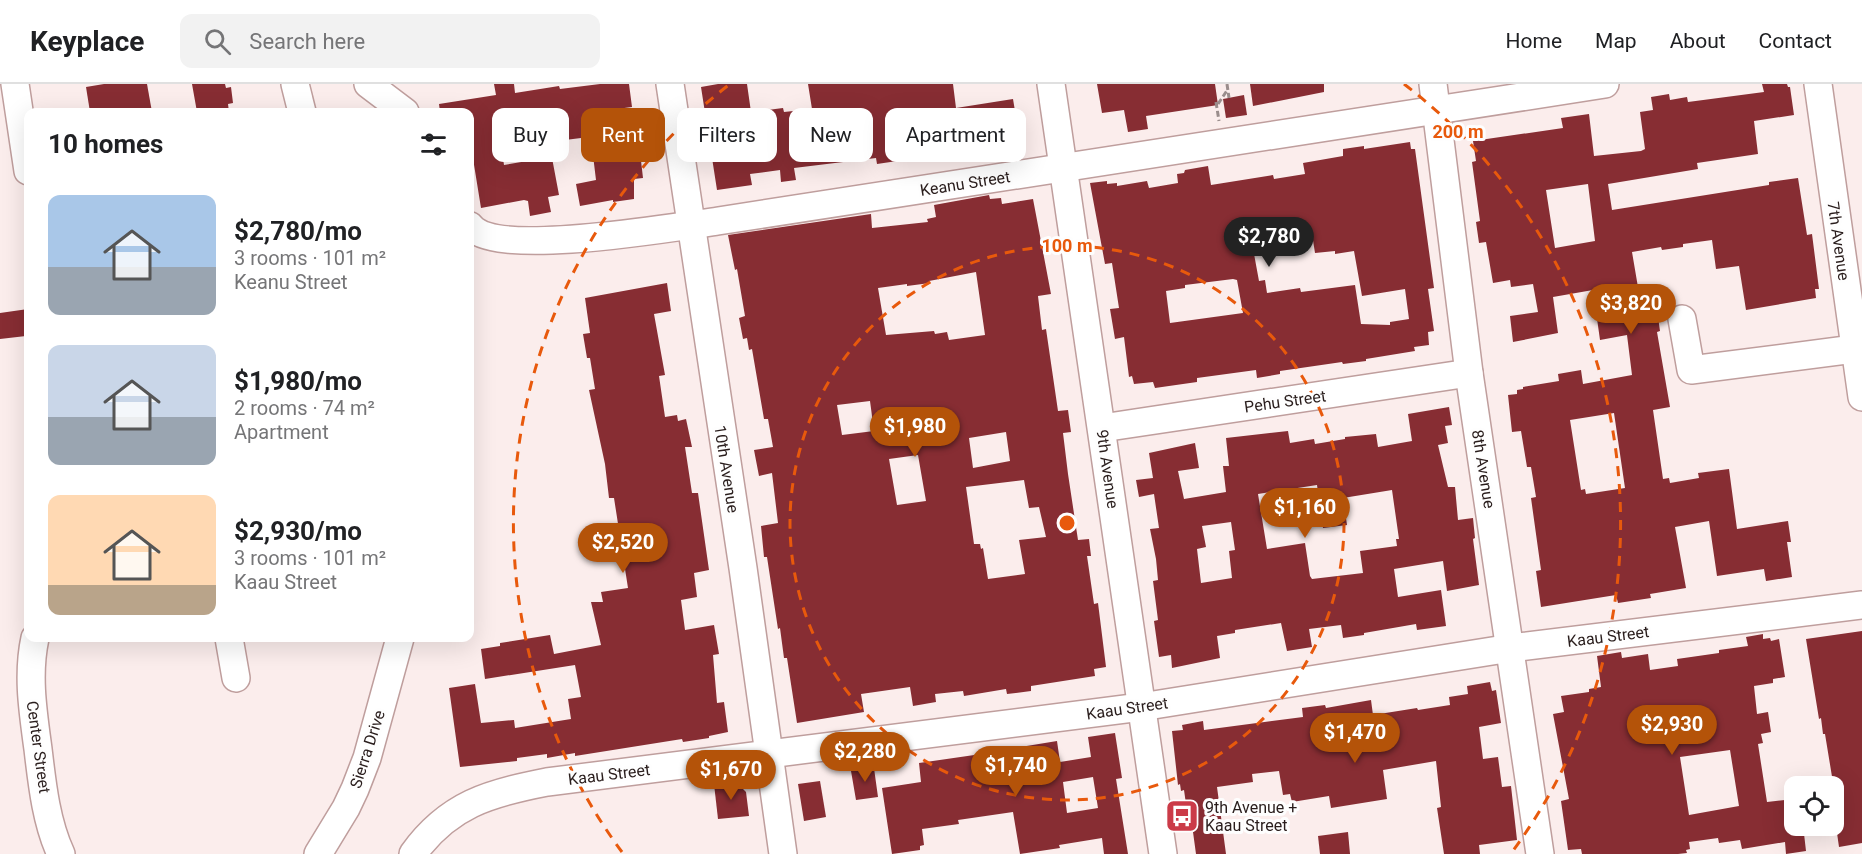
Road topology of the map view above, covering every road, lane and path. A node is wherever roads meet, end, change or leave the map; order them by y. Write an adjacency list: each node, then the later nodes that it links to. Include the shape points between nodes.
1 (15, 84): 16 (street)
2 (295, 84): 12 (street)
3 (368, 84): 13 (street)
4 (670, 84): 18 (street, 10th Avenue)
5 (1051, 84): 17 (street, 9th Avenue)
6 (1227, 84): 10 (path)
7 (1433, 84): 14 (street, 8th Avenue)
8 (1605, 84): 14 (street, Keanu Street)
9 (1818, 84): 21 (street, 7th Avenue)
10 (1228, 89): 11 (path); 15 (path, via 1216,104)
11 (1229, 98)
12 (301, 108)
13 (400, 108)
14 (1437, 111): 17 (street, Keanu Street); 22 (street, 8th Avenue)
15 (1220, 129)
16 (24, 144)
17 (1063, 167): 18 (street, Keanu Street); 24 (street, 9th Avenue)
18 (692, 225): 19 (street, Keanu Street, via 540,240 488,237); 32 (street, 10th Avenue)
19 (474, 230)
20 (1682, 319): 21 (street, via 1691,370)
21 (1854, 349): 23 (street, 7th Avenue)
22 (1469, 373): 24 (street, Pehu Street); 29 (street, 8th Avenue)
23 (1862, 397)
24 (1102, 428): 31 (street, 9th Avenue)
25 (1862, 605): 29 (street, Kaau Street)
26 (34, 642): 33 (street, Center Street, via 31,682 35,729 46,801)
27 (230, 642): 30 (street)
28 (399, 642): 34 (street, Sierra Drive, via 355,789)
29 (1511, 648): 31 (street, Kaau Street); 38 (street, 8th Avenue)
30 (236, 678)
31 (1141, 707): 32 (street, Kaau Street); 37 (street, 9th Avenue)
32 (769, 755): 35 (street, Kaau Street, via 569,779 485,796 439,823); 36 (street, 10th Avenue)
33 (61, 854)
34 (318, 854)
35 (413, 854)
36 (783, 854)
37 (1163, 854)
38 (1540, 854)

